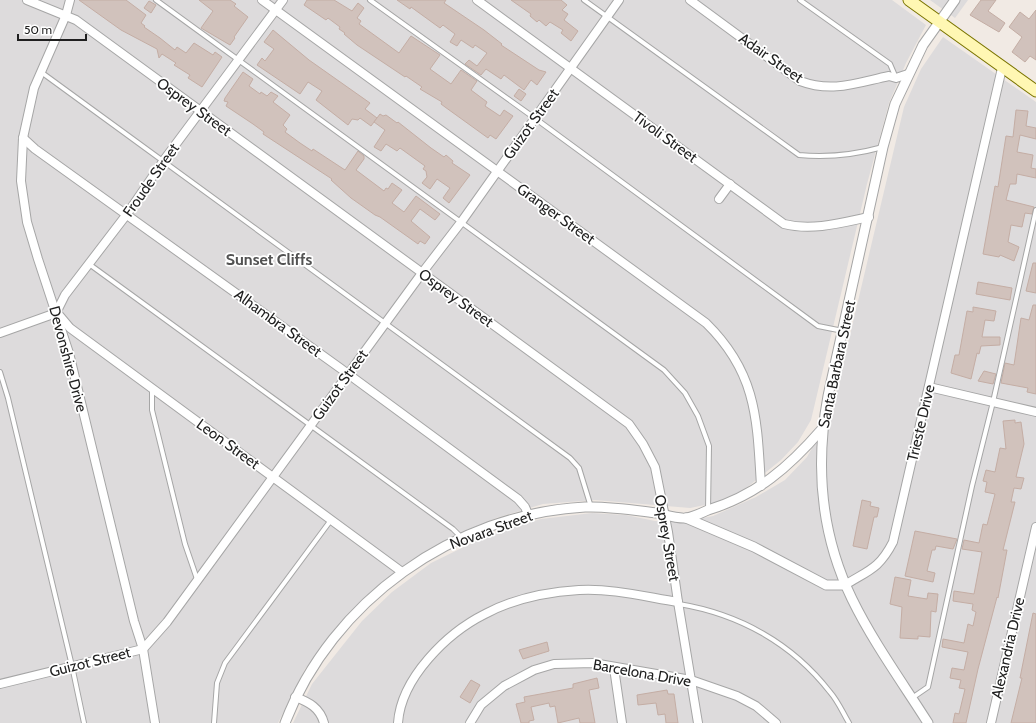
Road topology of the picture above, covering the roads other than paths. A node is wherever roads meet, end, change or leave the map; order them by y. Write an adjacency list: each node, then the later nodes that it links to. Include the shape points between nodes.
1 (27, 0): 15 (street, Osprey Street)
2 (70, 0): 15 (street, Devonshire Drive)
3 (156, 0): 18 (lane)
4 (262, 0): 14 (street, Granger Street)
5 (282, 0): 14 (street, Froude Street)
6 (370, 0): 26 (lane)
7 (477, 0): 19 (street, Tivoli Street)
8 (584, 0): 16 (lane)
9 (619, 0): 16 (street, Guizot Street)
10 (690, 0): 23 (street, Adair Street, via 800,81 826,88 888,76)
11 (800, 0): 23 (lane, via 890,64)
12 (909, 0): 17 (main road)
13 (955, 0): 17 (street, Santa Barbara Street)
14 (276, 10): 18 (street, Froude Street); 30 (street, Granger Street)
15 (66, 15): 21 (street, Devonshire Drive); 25 (street, Osprey Street)
16 (607, 16): 19 (street, Guizot Street); 28 (lane, via 799,155 823,158)
17 (939, 22): 20 (main road); 22 (street, Santa Barbara Street)
18 (238, 59): 25 (street, Froude Street); 36 (lane)
19 (570, 68): 26 (street, Guizot Street); 31 (street, Tivoli Street)
20 (1002, 68): 24 (main road); 45 (street, Trieste Drive)
21 (40, 71): 27 (street, Devonshire Drive); 29 (lane)
22 (908, 74): 23 (street, Adair Street); 28 (street, Santa Barbara Street, via 895,104)
23 (896, 78)
24 (1036, 91)
25 (201, 112): 29 (street, Froude Street); 38 (street, Osprey Street)
26 (536, 119): 30 (street, Guizot Street); 41 (lane, via 818,326)
27 (23, 138): 34 (street, Alhambra Street); 39 (street, Devonshire Drive, via 21,181 27,222)
28 (883, 147): 35 (street, Santa Barbara Street)
29 (164, 160): 34 (street, Froude Street); 40 (lane)
30 (496, 171): 36 (street, Guizot Street); 52 (street, Granger Street, via 706,323 720,336 740,365 748,385 754,408)
31 (730, 184): 32 (street); 35 (street, Tivoli Street, via 784,224 798,228)
32 (719, 199)
33 (1036, 210): 47 (lane)
34 (127, 214): 37 (street, Froude Street); 44 (street, Alhambra Street)
35 (869, 217): 41 (street, Santa Barbara Street)
36 (462, 221): 38 (street, Guizot Street); 54 (lane, via 664,370 685,393 698,416 709,446)
37 (88, 264): 39 (street, Froude Street, via 64,295); 49 (lane, via 232,370)
38 (422, 273): 40 (street, Guizot Street); 56 (street, Osprey Street, via 629,424 655,467)
39 (56, 313): 42 (street); 46 (street, Leon Street, via 70,328); 65 (street, Devonshire Drive, via 69,353)
40 (386, 323): 44 (street, Guizot Street); 53 (lane, via 570,458 579,468)
41 (843, 331): 50 (street, Santa Barbara Street)
42 (0, 333)
43 (0, 372): 66 (lane)
44 (348, 373): 49 (street, Guizot Street); 55 (street, Alhambra Street, via 518,499)
45 (929, 388): 47 (street); 63 (street, Trieste Drive, via 893,542 884,559)
46 (152, 389): 51 (street, Leon Street); 62 (lane, via 152,410 185,544)
47 (993, 402): 48 (street); 71 (lane, via 928,687)
48 (1036, 412)
49 (311, 424): 51 (street, Guizot Street); 60 (lane, via 447,524)
50 (822, 429): 52 (street, Novara Street, via 793,461); 63 (street, Santa Barbara Street, via 820,468 824,508 832,547)
51 (273, 478): 58 (street, Leon Street); 62 (street, Guizot Street)
52 (761, 486): 54 (street, Novara Street, via 732,503)
53 (591, 508): 55 (street, Novara Street); 56 (street, Novara Street, via 618,508)
54 (708, 511): 57 (street, Novara Street)
55 (528, 514): 60 (street, Novara Street)
56 (664, 514): 57 (street, Novara Street); 64 (street, Osprey Street)
57 (686, 518): 63 (street, via 754,547 826,585)
58 (331, 520): 61 (street, Leon Street); 74 (lane, via 225,663 217,683)
59 (1036, 527): 84 (street, Alexandria Drive)
60 (462, 538): 61 (street, Novara Street)
61 (402, 572): 70 (street, Novara Street, via 365,604 336,635 313,666)
62 (197, 580): 65 (street, Guizot Street, via 167,622)
63 (846, 586): 71 (street, Santa Barbara Street)
64 (678, 603): 68 (street, Osprey Street); 77 (street, via 579,590 528,598 485,614 451,637 428,658 407,689); 82 (lane, via 722,614 772,638 789,650 818,678 832,694)
65 (143, 649): 66 (street, Guizot Street); 73 (street, Devonshire Drive)
66 (72, 666): 69 (street, Guizot Street); 72 (lane)
67 (614, 668): 68 (street, Barcelona Drive); 78 (street, Barcelona Drive, via 593,663 554,664 534,670 504,686 481,705); 79 (street)
68 (691, 680): 80 (street, Osprey Street); 81 (street, Barcelona Drive, via 737,696 756,706)
69 (0, 684)
70 (295, 697): 75 (street, Novara Street); 76 (street, via 316,708)
71 (912, 698): 83 (street, Santa Barbara Street)
72 (84, 723)
73 (154, 723)
74 (214, 723)
75 (285, 723)
76 (324, 723)
77 (398, 723)
78 (470, 723)
79 (622, 723)
80 (698, 723)
81 (776, 723)
82 (850, 723)
83 (928, 723)
84 (991, 723)

